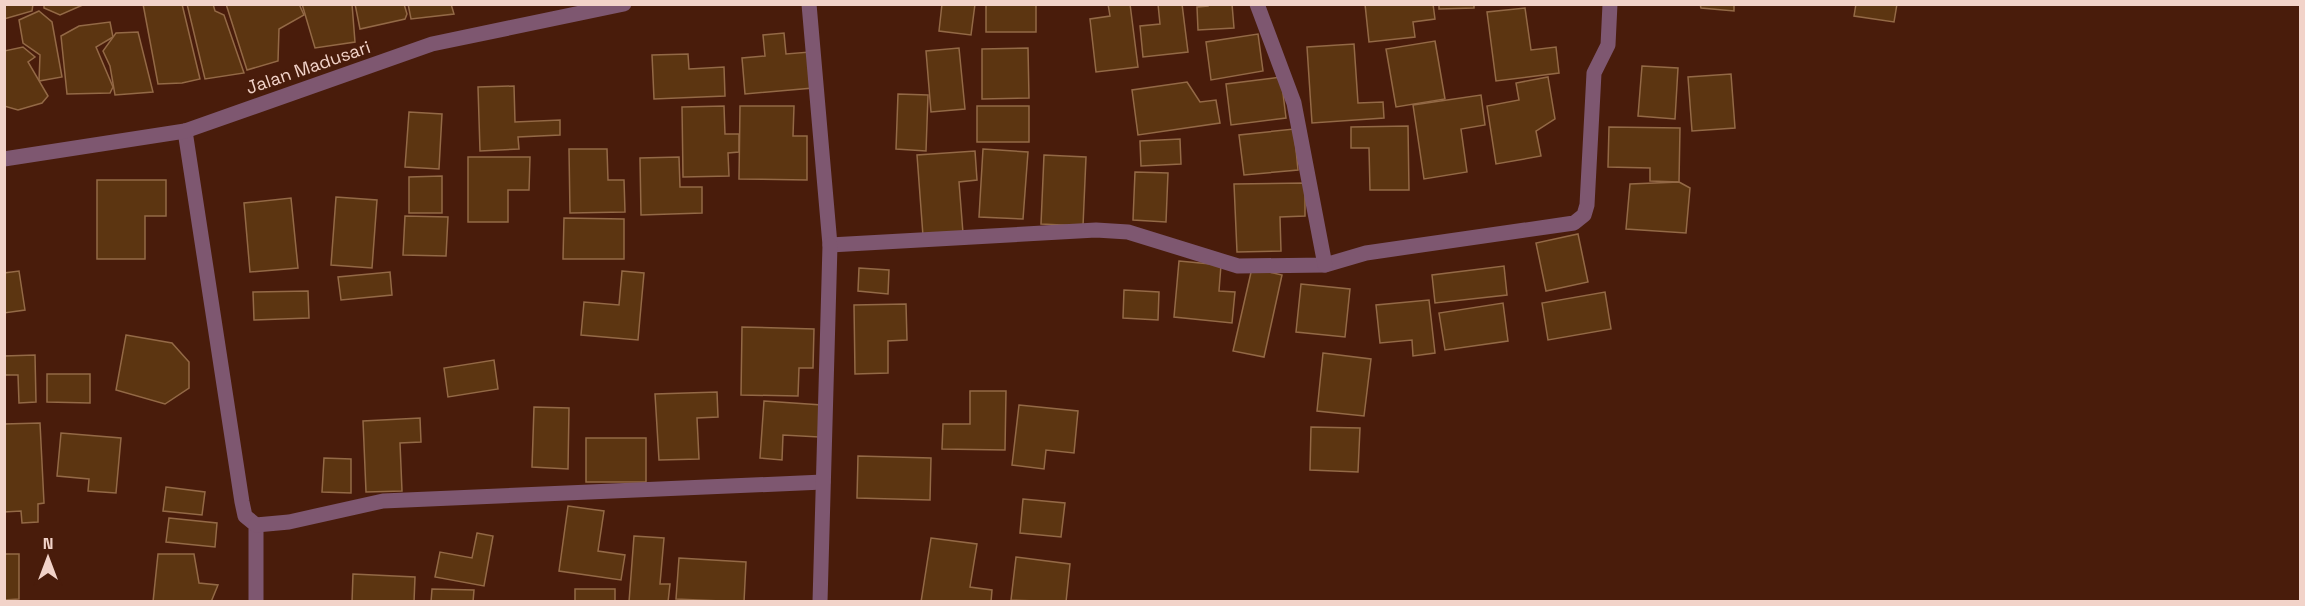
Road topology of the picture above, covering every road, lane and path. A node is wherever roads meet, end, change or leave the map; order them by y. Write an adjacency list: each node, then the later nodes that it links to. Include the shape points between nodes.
1 (624, 4): 5 (street, Jalan Madusari, via 432,44)
2 (809, 4): 7 (street)
3 (1257, 4): 8 (street, via 1293,103)
4 (1610, 4): 8 (street, via 1608,45 1594,73 1584,215 1574,223 1366,253)
5 (185, 131): 6 (street, Jalan Madusari); 10 (street, via 242,502 245,516)
6 (4, 159)
7 (830, 245): 8 (street, via 1096,230 1128,232 1238,266); 9 (street)
8 (1325, 265)
9 (823, 482): 10 (street, via 383,501 289,522); 12 (street)
10 (256, 525): 11 (street)
11 (256, 602)
12 (820, 602)

